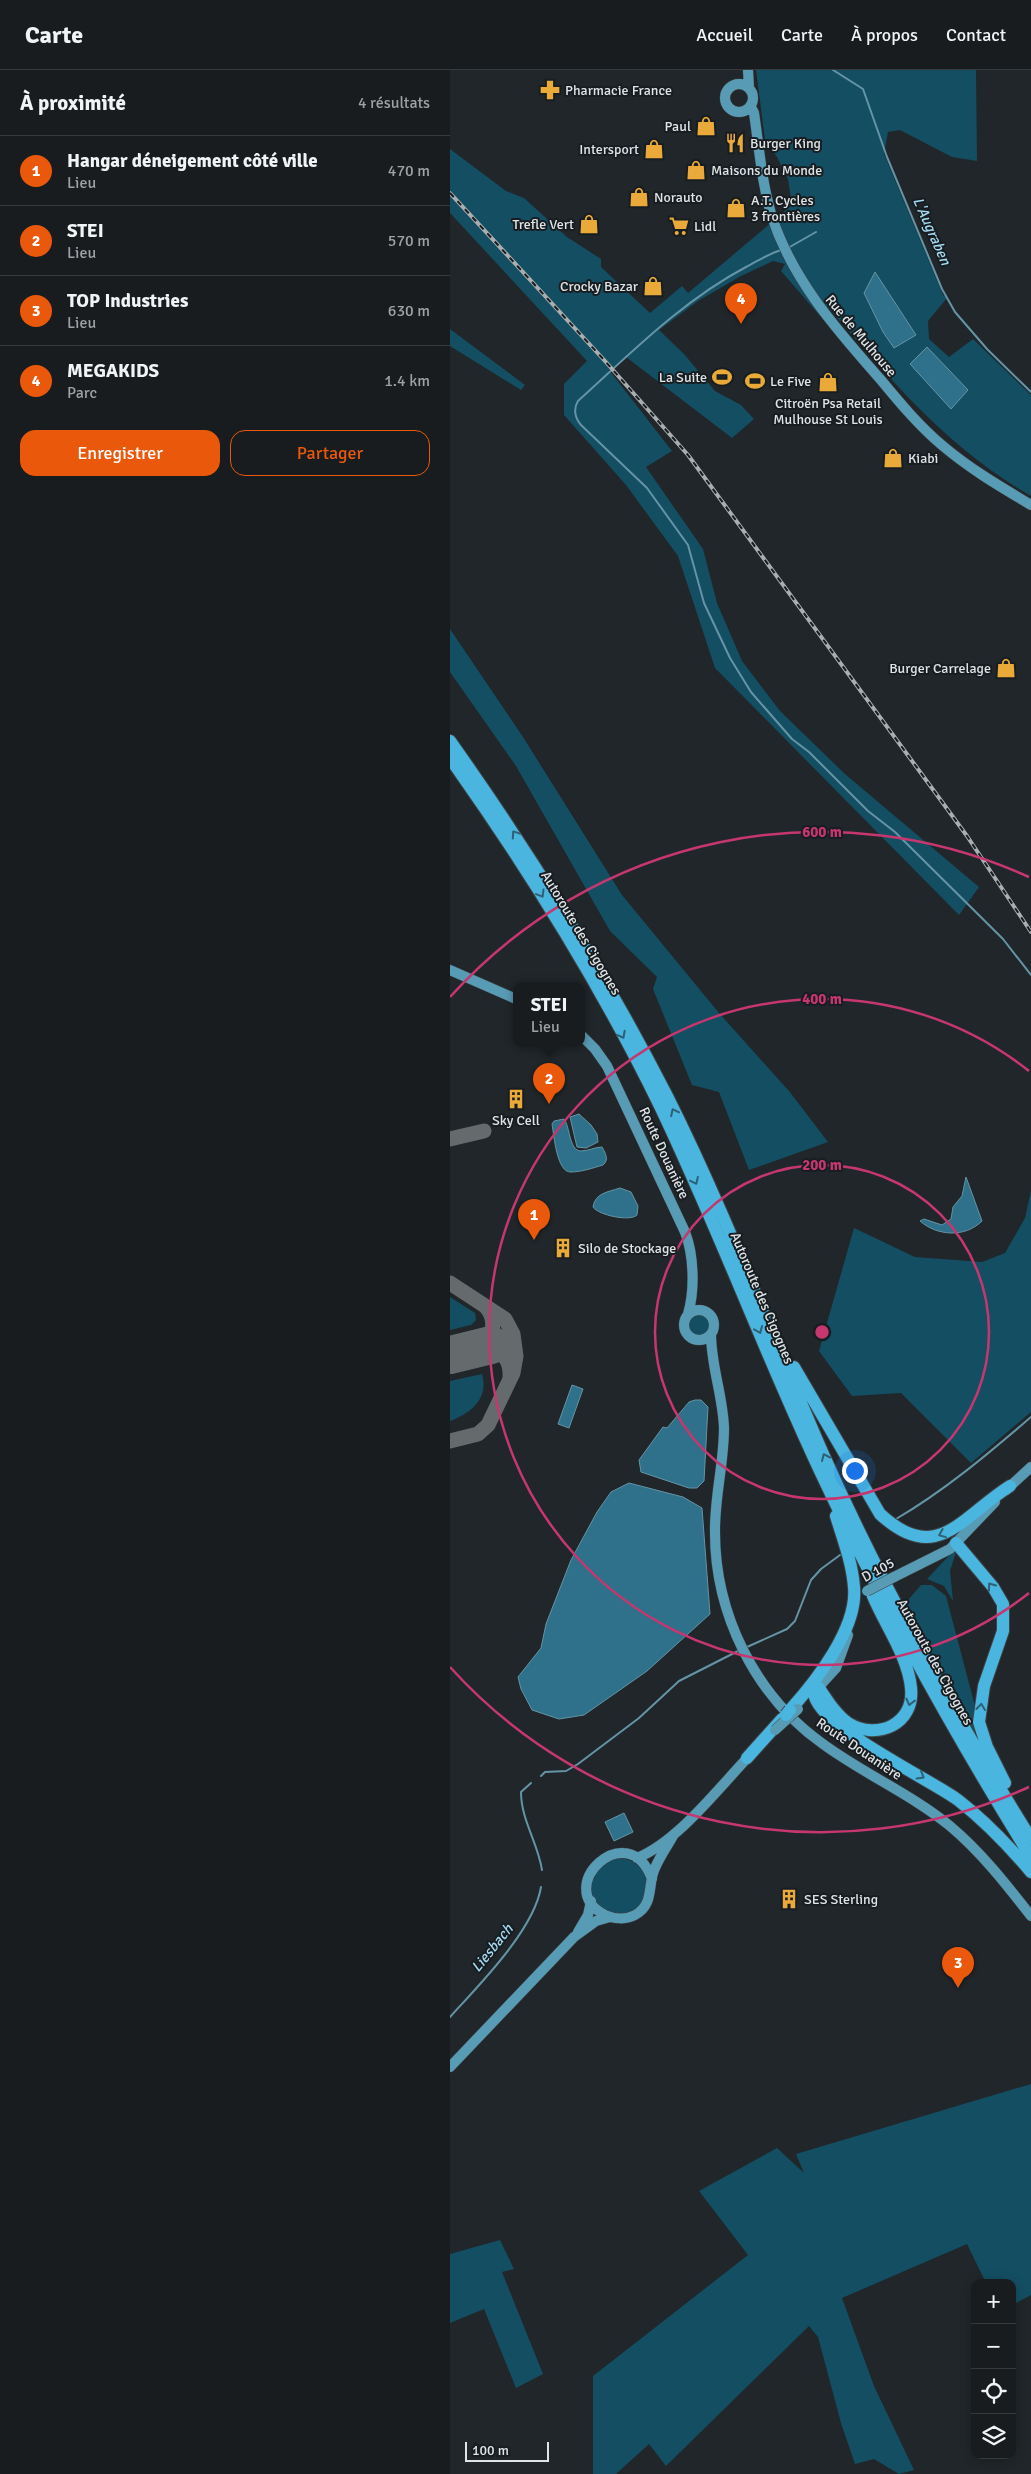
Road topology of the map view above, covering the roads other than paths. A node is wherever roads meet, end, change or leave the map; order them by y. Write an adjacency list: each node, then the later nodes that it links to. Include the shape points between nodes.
1 (744, 70): 3 (main road)
2 (748, 70): 4 (main road)
3 (736, 84): 4 (main road); 6 (main road, via 728,89 724,98 728,108)
4 (749, 88): 5 (main road)
5 (751, 107): 6 (main road); 7 (main road, Rue de Mulhouse)
6 (740, 113): 7 (main road)
7 (756, 126): 8 (main road, Rue de Mulhouse, via 768,203 804,284 829,320 928,433 971,468)
8 (1031, 505)
9 (450, 740): 17 (highway, Autoroute des Cigognes, one-way to 9, via 695,1155 610,991 541,873)
10 (450, 758): 22 (highway, Autoroute des Cigognes, one-way to 22, via 532,879 602,997 658,1103 713,1220)
11 (450, 970): 12 (main road)
12 (513, 998)
13 (585, 1039): 14 (main road, Route Douanière, via 606,1066 685,1232 690,1248)
14 (692, 1292): 15 (main road, Route Douanière); 16 (main road, Route Douanière)
15 (702, 1310): 16 (main road); 18 (main road, via 713,1318)
16 (688, 1314): 19 (main road, via 684,1330 690,1338)
17 (772, 1330): 23 (highway, one-way to 17, via 941,1535 920,1538 895,1528 880,1514); 31 (highway, Autoroute des Cigognes, one-way to 17, via 907,1624 824,1456)
18 (711, 1334): 19 (main road); 20 (main road, Route Douanière)
19 (699, 1340): 20 (main road, Route Douanière)
20 (714, 1363): 37 (main road, Route Douanière, via 724,1429 715,1509 717,1565 730,1620 751,1664 787,1714 821,1743 950,1826 979,1853)
21 (1031, 1467): 23 (main road, D 105)
22 (824, 1478): 25 (highway, one-way to 25, via 910,1678 912,1699 899,1722 887,1729 869,1730 860,1729 841,1717); 27 (highway, via 849,1559 854,1588 842,1636 824,1668); 32 (highway, Autoroute des Cigognes, via 899,1629 984,1781)
23 (1010, 1486): 24 (main road, D 105)
24 (953, 1546): 25 (main road, D 105, bridge, via 861,1595 836,1668); 29 (highway, one-way to 24, via 987,1747 980,1722 984,1686 1003,1631 1003,1604 993,1587)
25 (817, 1690): 26 (highway, via 817,1702); 27 (main road)
26 (823, 1710): 27 (highway, via 812,1707); 34 (highway, one-way to 34, via 864,1743 958,1800)
27 (790, 1712): 28 (highway); 28 (main road, bridge)
28 (747, 1758): 30 (main road)
29 (1031, 1828)
30 (674, 1834): 33 (main road); 35 (main road, via 654,1869)
31 (1031, 1839)
32 (1031, 1857)
33 (637, 1858): 35 (main road, via 649,1870); 36 (main road, via 621,1853 598,1862 592,1868 587,1884)
34 (1031, 1872)
35 (652, 1879): 38 (main road, via 652,1890 642,1910 627,1918)
36 (591, 1901): 38 (main road); 39 (main road, via 588,1915)
37 (1031, 1916)
38 (610, 1917): 39 (main road, via 596,1921)
39 (574, 1937): 40 (main road)
40 (450, 2067)

